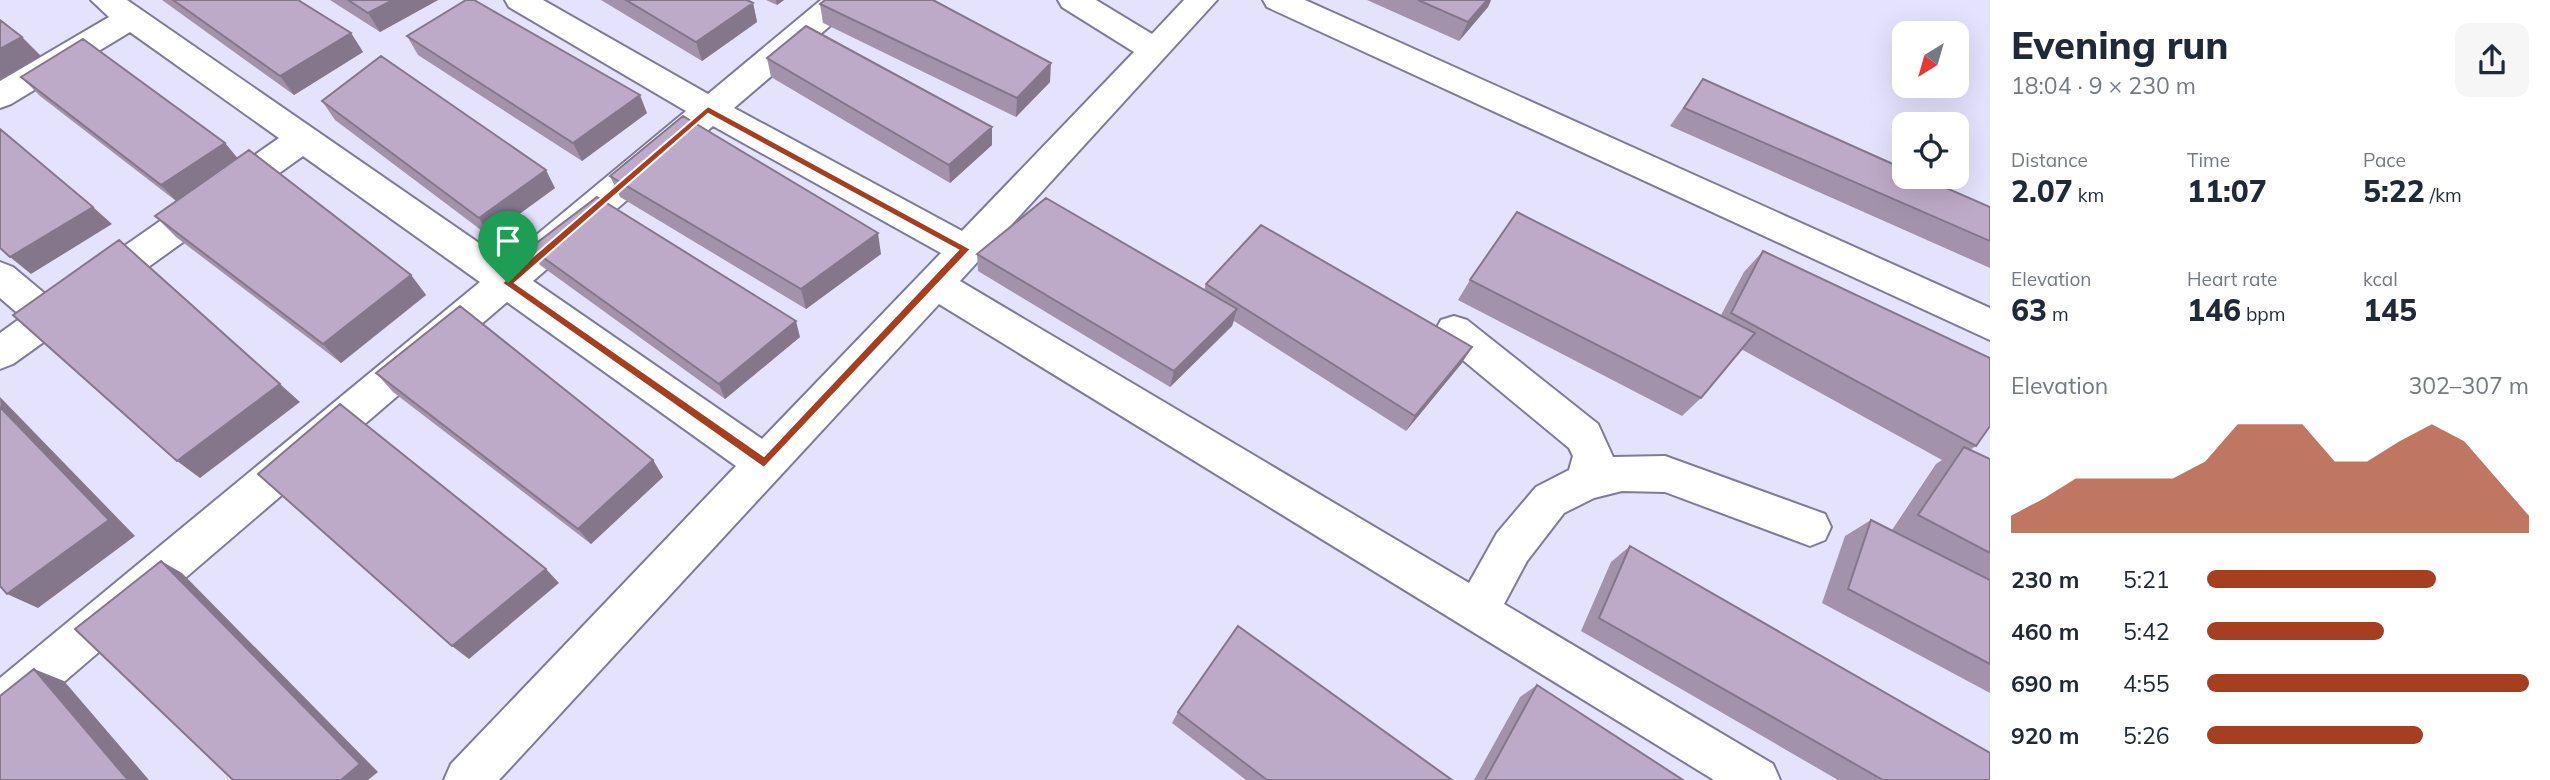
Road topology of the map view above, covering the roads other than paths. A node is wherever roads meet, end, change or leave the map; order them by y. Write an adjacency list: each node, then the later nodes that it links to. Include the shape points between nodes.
1 (520, 0): 9 (street)
2 (841, 0): 9 (street)
3 (1073, 0): 7 (street)
4 (1202, 0): 7 (street)
5 (1278, 0): 16 (street)
6 (118, 9): 8 (street); 10 (street)
7 (1154, 50): 11 (street)
8 (0, 96)
9 (708, 109): 11 (street); 13 (street)
10 (302, 139): 13 (street); 15 (street)
11 (965, 249): 14 (street)
12 (0, 277): 15 (street)
13 (508, 283): 19 (street); 23 (street)
14 (934, 284): 19 (street); 22 (street)
15 (49, 318): 18 (street)
16 (1990, 324)
17 (1454, 331): 20 (street, via 1584,436 1593,456)
18 (0, 353)
19 (764, 463): 24 (street)
20 (1586, 482): 21 (street, via 1622,473 1665,474); 22 (street, via 1550,500 1512,547)
21 (1810, 527)
22 (1477, 611): 25 (street)
23 (0, 707)
24 (467, 780)
25 (1757, 780)

